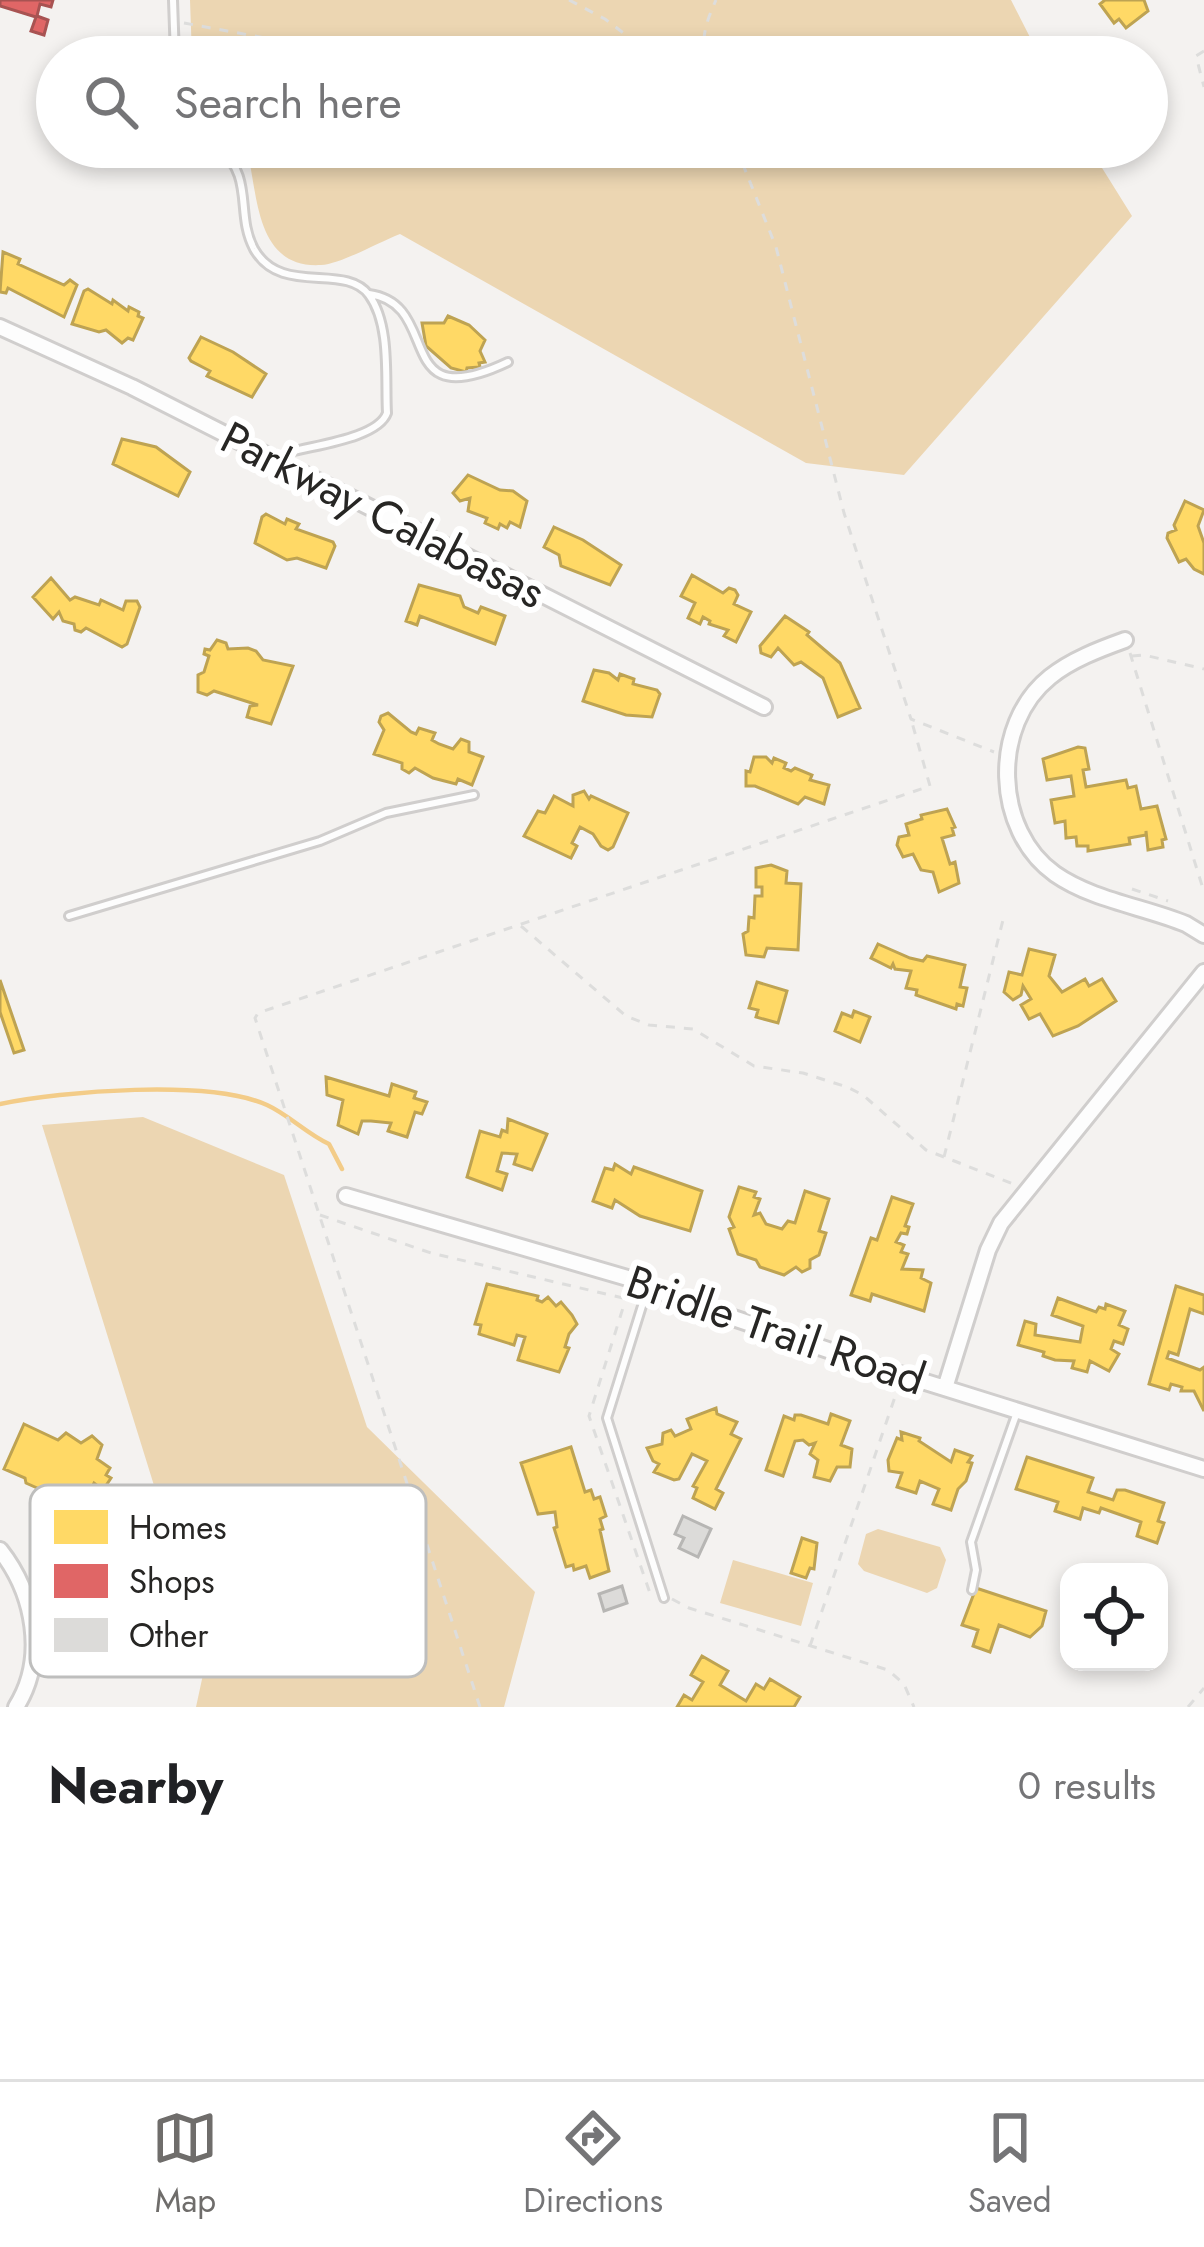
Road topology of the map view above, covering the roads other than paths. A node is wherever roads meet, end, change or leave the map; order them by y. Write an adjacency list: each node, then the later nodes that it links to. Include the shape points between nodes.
1 (173, 0): 2 (lane)
2 (176, 36)
3 (237, 168): 4 (lane, via 252,246 266,265 285,275 353,282)
4 (369, 294): 6 (lane, via 400,309 426,361 446,378); 7 (lane, via 382,341 384,422)
5 (0, 327): 7 (street, Parkway Calabasas)
6 (508, 362)
7 (278, 462): 9 (street, Parkway Calabasas)
8 (1125, 640): 12 (street, via 1048,678 1015,726 1006,789 1013,817 1038,860 1059,877)
9 (764, 706)
10 (474, 796): 11 (lane, via 386,813 320,841)
11 (69, 916)
12 (1204, 935)
13 (1204, 972): 16 (street, via 1025,1189 988,1250)
14 (346, 1196): 15 (street, Bridle Trail Road)
15 (648, 1287): 16 (street, Bridle Trail Road); 21 (lane, via 608,1418)
16 (945, 1388): 17 (street, Bridle Trail Road)
17 (1017, 1412): 18 (street, Bridle Trail Road); 20 (lane, via 971,1542)
18 (1204, 1469)
19 (0, 1550): 22 (street)
20 (972, 1590)
21 (664, 1598)
22 (30, 1614)
23 (30, 1676): 24 (street)
24 (16, 1707)

